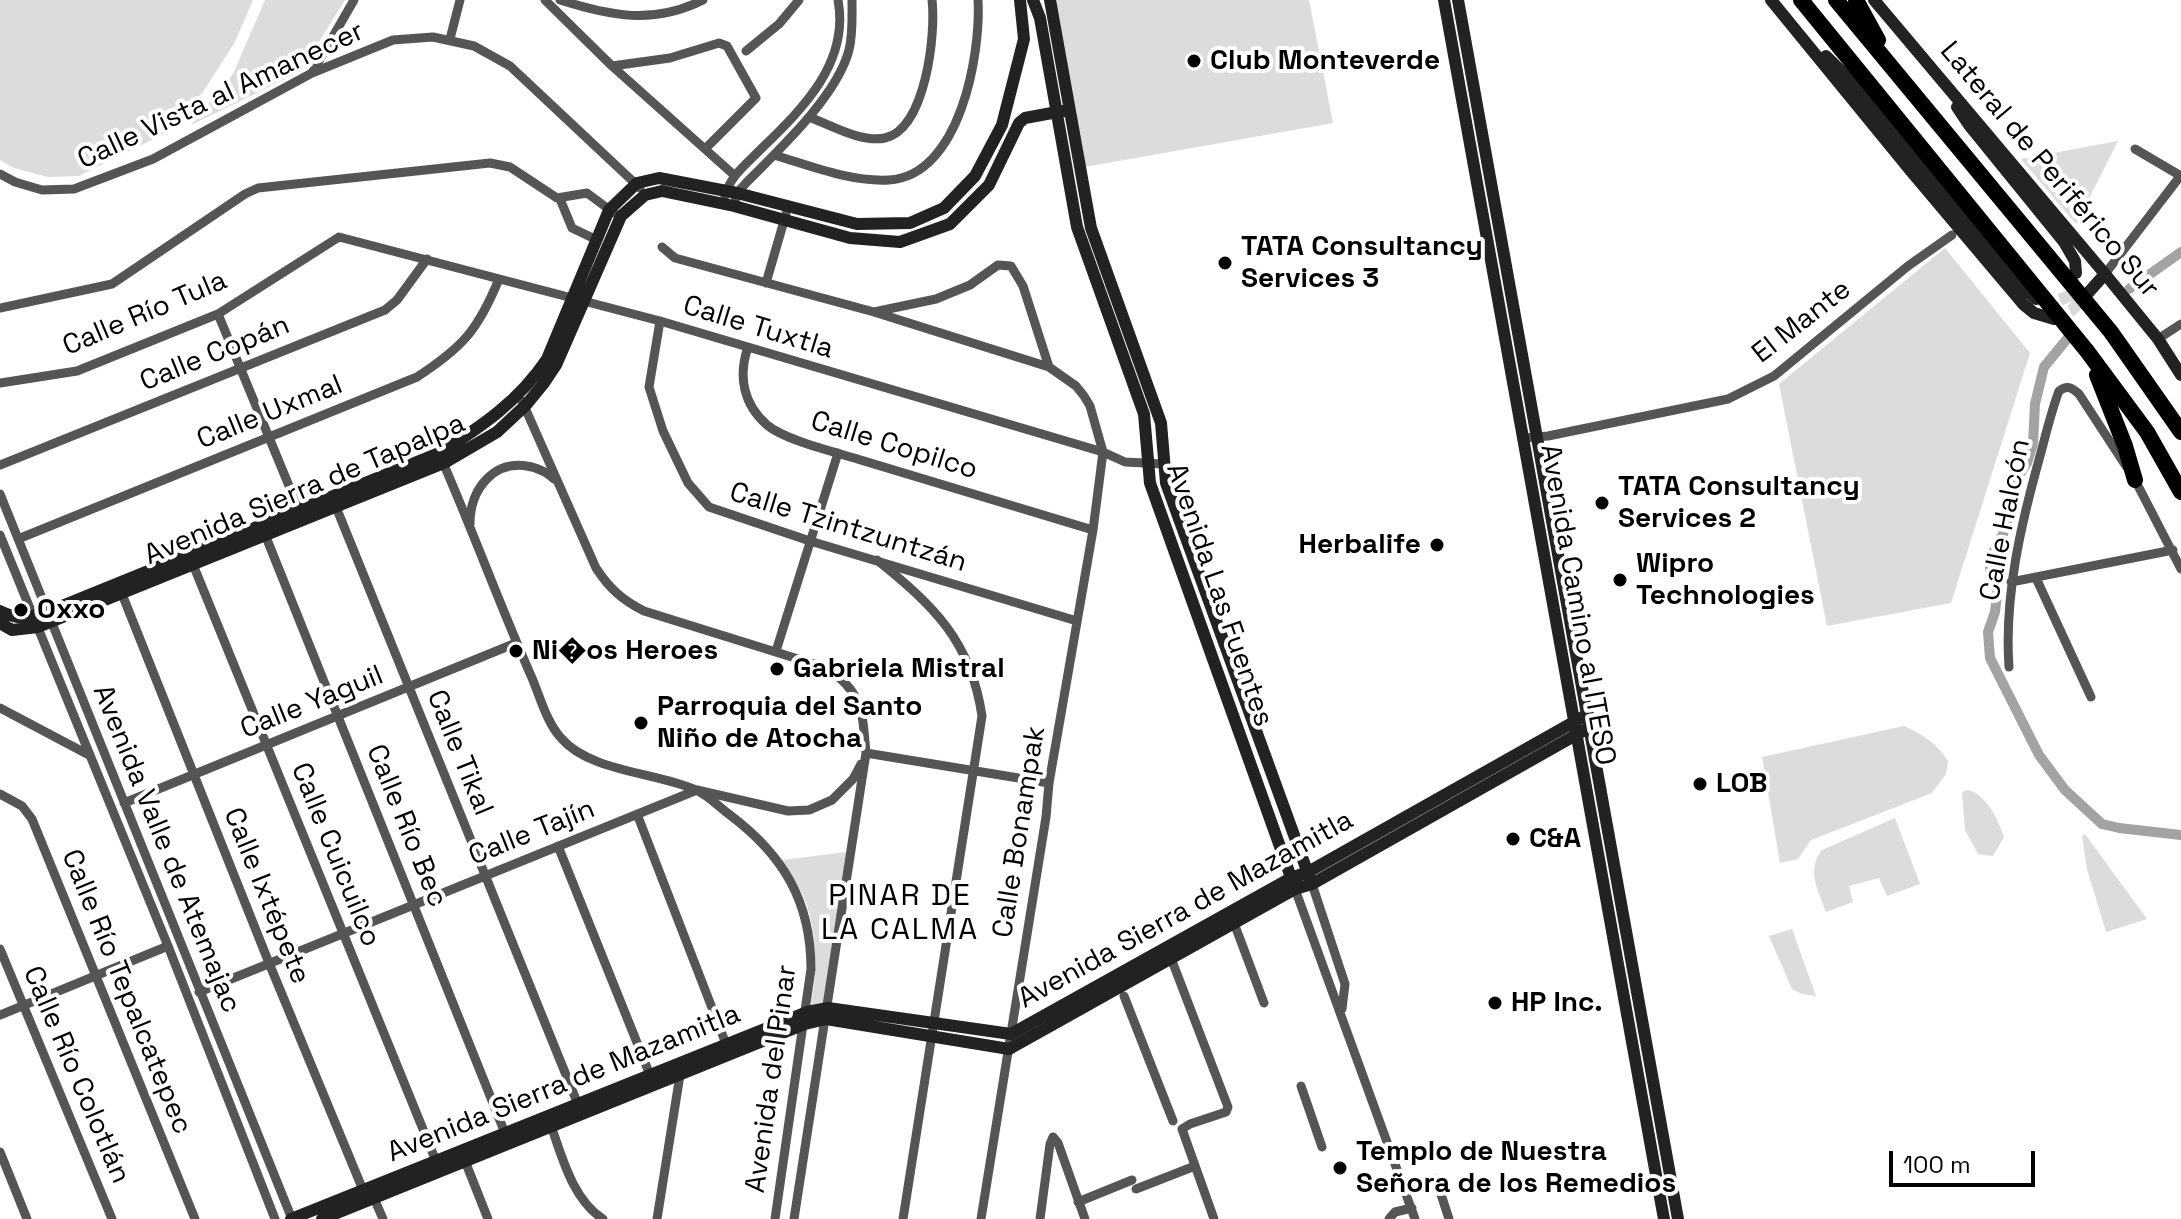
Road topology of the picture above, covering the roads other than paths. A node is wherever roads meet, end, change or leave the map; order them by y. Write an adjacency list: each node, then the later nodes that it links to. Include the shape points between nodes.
1 (354, 0): 26 (street)
2 (460, 0): 22 (street)
3 (545, 0): 24 (street)
4 (560, 0): 5 (street, via 639,17)
5 (703, 0)
6 (799, 0): 23 (street)
7 (838, 0): 28 (street, via 836,48)
8 (852, 0): 28 (street, via 849,52)
9 (932, 0): 30 (street, via 935,22 927,73 899,130 887,138 873,138)
10 (978, 0): 33 (street, via 977,43 959,116 919,169 891,180 871,179)
11 (1020, 0): 41 (street, via 1024,39 1002,125 975,176 944,208 910,223 857,224)
12 (1033, 0): 29 (street, Avenida Las Fuentes)
13 (1050, 0): 29 (street, Avenida Las Fuentes)
14 (1444, 0): 71 (street, Avenida Camino al ITESO)
15 (1458, 0): 70 (street, Avenida Camino al ITESO)
16 (1771, 0): 21 (street)
17 (1799, 0): 62 (highway)
18 (1836, 0): 27 (highway)
19 (1856, 0): 27 (highway)
20 (1874, 0): 25 (street, Lateral de Periférico Sur)
21 (1784, 15): 53 (street, via 1850,80 2016,282); 57 (street, via 2023,304)
22 (450, 39): 26 (street, Calle Vista al Amanecer, via 393,40); 37 (street, Calle Vista al Amanecer, via 510,66)
23 (746, 51)
24 (612, 66): 31 (street); 31 (street, via 670,58 719,43 727,46 756,98)
25 (1931, 68): 47 (street, via 1969,125 2064,242); 48 (street, Lateral de Periférico Sur)
26 (312, 73): 34 (street, Calle Vista al Amanecer, via 153,159 74,189 42,190)
27 (1899, 76): 68 (highway, via 2111,332)
28 (823, 89): 30 (street); 35 (street)
29 (1062, 111): 41 (street, via 1019,123 989,185 950,224 900,242 850,238); 75 (street, Avenida Las Fuentes, via 1077,227 1144,414); 76 (street, Avenida Las Fuentes, via 1091,228 1161,423)
30 (809, 117): 33 (street)
31 (705, 149): 35 (street)
32 (2135, 149): 36 (street)
33 (774, 155): 38 (street)
34 (0, 174)
35 (734, 175): 38 (street)
36 (2181, 175): 48 (street)
37 (641, 189): 38 (street); 40 (street, Avenida Sierra de Tapalpa)
38 (730, 198): 41 (street)
39 (560, 199): 40 (street, via 587,193); 44 (street, via 572,228); 54 (street, via 510,167 490,163 258,188 112,284)
40 (615, 213): 44 (street, Avenida Sierra de Tapalpa); 52 (street, Avenida Sierra de Tapalpa)
41 (786, 214): 50 (street)
42 (1952, 235): 70 (street, El Mante, via 1774,376 1728,399)
43 (339, 237): 46 (street, Calle Tuxtla); 56 (street, Calle Río Tula)
44 (597, 240): 52 (street, Avenida Sierra de Tapalpa)
45 (662, 247): 50 (street, via 675,258)
46 (427, 259): 49 (street, Calle Tuxtla); 63 (street, Calle Copán, via 385,310)
47 (2076, 273)
48 (2105, 274): 51 (street); 60 (street, Lateral de Periférico Sur)
49 (499, 279): 52 (street, Calle Tuxtla); 69 (street, Calle Uxmal, via 479,322 445,358 417,377)
50 (766, 283): 55 (street)
51 (2088, 293)
52 (579, 299): 58 (street, Calle Tuxtla); 67 (street, Avenida Sierra de Tapalpa, via 556,365)
53 (2036, 299)
54 (0, 308)
55 (874, 312): 64 (street); 64 (street, via 936,299 970,285 998,265 1011,266 1023,286)
56 (218, 314): 63 (street); 66 (street, Calle Río Tula, via 77,371)
57 (2054, 319)
58 (660, 321): 61 (street, Calle Tuxtla); 89 (street, Calle Tzintzuntzán, via 649,387 688,483 709,507)
59 (2181, 324): 60 (street)
60 (2158, 339): 65 (street, Lateral de Periférico Sur)
61 (748, 347): 72 (street, Calle Tuxtla); 73 (street, Calle Copilco, via 743,384 756,413 777,432)
62 (2087, 351): 78 (highway); 80 (highway, via 2147,432)
63 (240, 367): 69 (street); 77 (street, Calle Copán)
64 (1049, 367): 72 (street, via 1084,396)
65 (2181, 375)
66 (0, 383)
67 (522, 400): 74 (street, Avenida Sierra de Tapalpa, via 497,432); 79 (street, Avenida del Pinar)
68 (2181, 432)
69 (269, 437): 83 (street); 88 (street, Calle Uxmal)
70 (1537, 437): 71 (street, El Mante); 109 (street, Avenida Camino al ITESO)
71 (1523, 438): 110 (street, Avenida Camino al ITESO)
72 (1103, 452): 75 (street, Calle Tuxtla, via 1125,462); 86 (street, Calle Bonampak)
73 (838, 453): 86 (street, Calle Copilco); 89 (street)
74 (441, 458): 82 (street, Avenida Sierra de Tapalpa); 84 (street, Avenida del Pinar)
75 (1147, 463): 76 (street, Calle Tuxtla); 124 (street, Avenida Las Fuentes)
76 (1163, 464): 123 (street, Avenida Las Fuentes)
77 (0, 465)
78 (2135, 480): 90 (street); 95 (street, Calle Halcón, via 2079,394 2072,388 2059,391)
79 (560, 484): 84 (street, via 547,472 524,465 496,470 476,493); 103 (street, Avenida del Pinar, via 596,568 625,601)
80 (2181, 492)
81 (0, 494): 88 (street, Avenida Valle de Atemajac)
82 (334, 502): 83 (street, Avenida Sierra de Tapalpa); 85 (street, Avenida Sierra de Tapalpa); 105 (street, Calle Tikal)
83 (299, 510): 85 (street, Avenida Sierra de Tapalpa)
84 (470, 528): 102 (street, Avenida del Pinar)
85 (264, 530): 91 (street, Avenida Sierra de Tapalpa); 108 (street, Calle Río Bec)
86 (1093, 530): 99 (street, Calle Bonampak)
87 (0, 535): 100 (street, Avenida Valle de Atemajac)
88 (18, 539): 98 (street, Avenida Valle de Atemajac)
89 (810, 541): 92 (street, Calle Tzintzuntzán); 103 (street)
90 (2173, 550): 93 (street); 94 (street)
91 (191, 560): 96 (street, Avenida Sierra de Tapalpa); 111 (street, Calle Cuicuilco)
92 (877, 560): 99 (street, Calle Tzintzuntzán); 114 (street, via 936,611 972,668 982,716)
93 (2181, 569)
94 (2036, 578): 95 (street); 106 (street)
95 (2011, 582): 104 (street, Calle Halcón)
96 (120, 589): 98 (street, Avenida Sierra de Tapalpa); 115 (street, Calle Ixtépete)
97 (0, 611): 100 (street)
98 (49, 617): 100 (street, Avenida Sierra de Tapalpa); 119 (street, Avenida Valle de Atemajac)
99 (1077, 621): 116 (street, Calle Bonampak)
100 (36, 622): 101 (street, Avenida Sierra de Tapalpa, via 12,630); 113 (street, Avenida Valle de Atemajac)
101 (0, 623)
102 (516, 643): 105 (street, Calle Yaguil); 117 (street, Avenida del Pinar, via 557,734 569,746 590,758)
103 (776, 651): 112 (street, Avenida del Pinar, via 827,668 848,684 862,708)
104 (2009, 667)
105 (409, 687): 108 (street, Calle Yaguil); 122 (street, Calle Tikal)
106 (2091, 697)
107 (0, 708): 113 (street)
108 (338, 716): 111 (street, Calle Yaguil); 125 (street, Calle Río Bec)
109 (1589, 720): 110 (street, Avenida Sierra de Mazamitla); 182 (street, Avenida Camino al ITESO)
110 (1575, 730): 123 (street, Avenida Sierra de Mazamitla); 181 (street, Avenida Camino al ITESO)
111 (266, 745): 115 (street, Calle Yaguil); 127 (street, Calle Cuicuilco)
112 (866, 753): 114 (street); 117 (street, via 839,794 809,810 788,811); 138 (street, Avenida del Pinar)
113 (89, 755): 128 (street, Avenida Valle de Atemajac)
114 (974, 771): 116 (street); 141 (street)
115 (193, 775): 119 (street, Calle Yaguil); 131 (street, Calle Ixtépete)
116 (1049, 783): 142 (street, Calle Bonampak)
117 (697, 790): 120 (street, Calle Tajín); 140 (street, Avenida del Pinar, via 772,852 795,889 811,948)
118 (0, 794): 132 (street, Calle Río Tepalcatepec, via 22,806 32,819)
119 (124, 803): 133 (street, Avenida Valle de Atemajac)
120 (637, 814): 121 (street, Calle Tajín); 143 (street)
121 (558, 846): 122 (street, Calle Tajín); 146 (street)
122 (485, 875): 125 (street, Calle Tajín); 148 (street, Calle Tikal)
123 (1310, 878): 124 (street, Avenida Sierra de Mazamitla); 137 (street, Avenida Las Fuentes, via 1345,984)
124 (1293, 883): 126 (street, Avenida Sierra de Mazamitla); 130 (street, Avenida Sierra de Mazamitla); 137 (street, Avenida Las Fuentes)
125 (413, 905): 127 (street, Calle Tajín); 151 (street, Calle Río Bec)
126 (1234, 923): 130 (street, Avenida Sierra de Mazamitla); 135 (street)
127 (343, 933): 131 (street, Calle Tajín); 155 (street, Calle Cuicuilco)
128 (168, 946): 132 (street); 164 (street, Avenida Valle de Atemajac)
129 (0, 949): 136 (street, Calle Río Colotlán)
130 (1169, 953): 142 (street, Avenida Sierra de Mazamitla); 144 (street, Avenida Sierra de Mazamitla); 156 (street, via 1228,1107 1182,1129)
131 (269, 963): 133 (street, Calle Tajín); 158 (street, Calle Ixtépete)
132 (95, 976): 136 (street); 163 (street, Calle Río Tepalcatepec)
133 (199, 992): 165 (street, Avenida Valle de Atemajac)
134 (1124, 996): 150 (street)
135 (1264, 1003)
136 (23, 1005): 139 (street); 162 (street, Calle Río Colotlán)
137 (1341, 1013): 160 (street, Avenida Las Fuentes)
138 (827, 1014): 140 (street, Avenida Sierra de Mazamitla); 141 (street, Avenida Sierra de Mazamitla); 172 (street, Avenida del Pinar)
139 (0, 1015)
140 (806, 1018): 143 (street, Avenida Sierra de Mazamitla); 145 (street, Avenida Sierra de Mazamitla); 171 (street, Avenida del Pinar)
141 (933, 1030): 142 (street, Avenida Sierra de Mazamitla); 144 (street, Avenida Sierra de Mazamitla); 173 (street)
142 (1011, 1034): 144 (street, Calle Bonampak)
143 (726, 1044): 146 (street, Avenida Sierra de Mazamitla)
144 (1009, 1049): 174 (street, Calle Bonampak)
145 (680, 1075): 146 (street, Avenida Sierra de Mazamitla); 170 (street)
146 (652, 1080): 148 (street, Avenida Sierra de Mazamitla)
147 (1301, 1086): 152 (street)
148 (580, 1109): 149 (street, Avenida Sierra de Mazamitla)
149 (549, 1121): 151 (street, Avenida Sierra de Mazamitla); 169 (street, via 577,1193)
150 (1173, 1121)
151 (507, 1138): 154 (street, Avenida Sierra de Mazamitla); 155 (street, Avenida Sierra de Mazamitla)
152 (1322, 1147)
153 (0, 1152): 161 (street)
154 (465, 1161): 155 (street, Avenida Sierra de Mazamitla); 168 (street)
155 (438, 1166): 158 (street, Avenida Sierra de Mazamitla)
156 (1195, 1166): 159 (street); 177 (street)
157 (1436, 1179): 180 (street)
158 (369, 1194): 165 (street, Avenida Sierra de Mazamitla); 166 (street, Avenida Sierra de Mazamitla); 167 (street, Calle Ixtépete)
159 (1078, 1202): 175 (street, via 1053,1137); 176 (street)
160 (1412, 1208): 178 (street); 179 (street, Avenida Las Fuentes)
161 (27, 1219)
162 (112, 1219)
163 (195, 1219)
164 (275, 1219)
165 (292, 1219)
166 (322, 1219)
167 (383, 1219)
168 (488, 1219)
169 (603, 1219)
170 (657, 1219)
171 (775, 1219)
172 (794, 1219)
173 (903, 1219)
174 (981, 1219)
175 (1040, 1219)
176 (1085, 1219)
177 (1214, 1219)
178 (1389, 1219)
179 (1415, 1219)
180 (1449, 1219)
181 (1664, 1219)
182 (1678, 1219)

